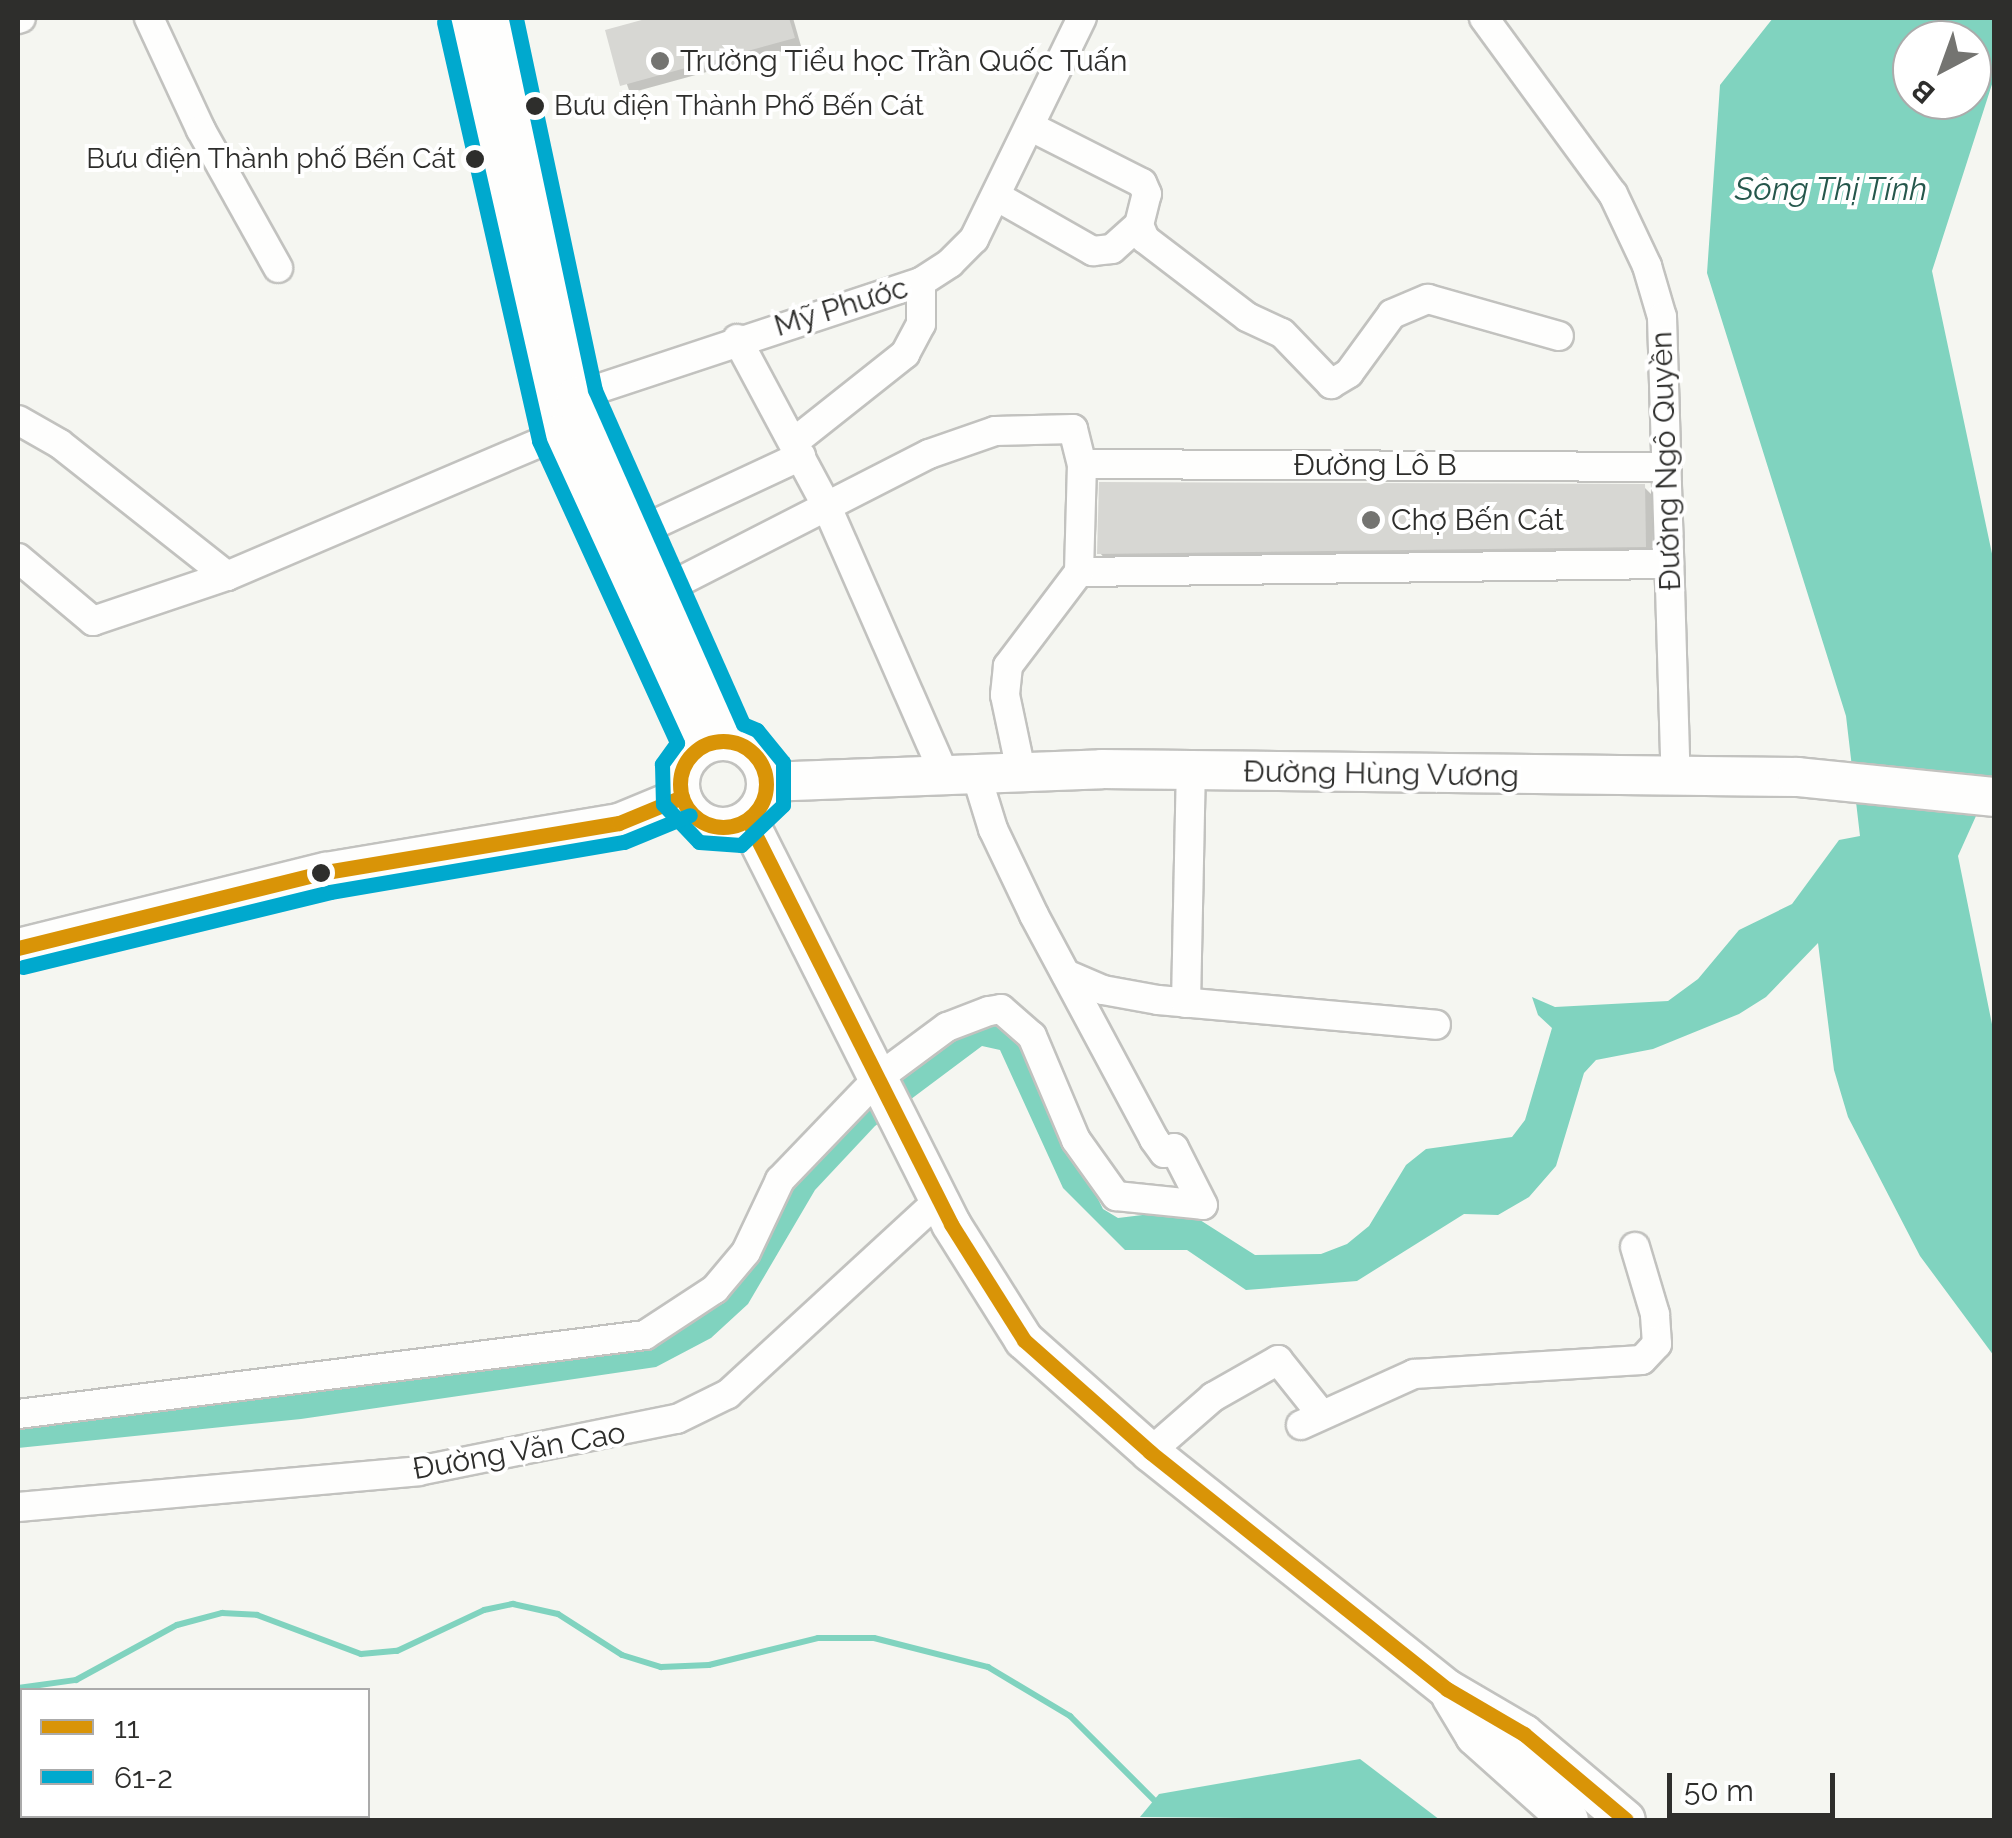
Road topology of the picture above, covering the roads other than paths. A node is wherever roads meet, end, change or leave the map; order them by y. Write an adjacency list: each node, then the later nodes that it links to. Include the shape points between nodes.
1 (149, 18): 10 (street, via 200,130)
2 (464, 18): 7 (main road)
3 (496, 18): 7 (main road)
4 (1484, 18): 19 (street, Đường Ngô Quyền, via 1613,194 1647,266 1662,317)
5 (1072, 22): 6 (street, Mỹ Phước)
6 (1032, 127): 8 (street, Mỹ Phước); 9 (street, via 1142,183 1147,194)
7 (510, 167): 14 (main road); 16 (main road)
8 (996, 196): 9 (street, via 1093,251 1112,249); 11 (street, Mỹ Phước, via 974,239)
9 (1139, 225): 12 (street, via 1145,238 1247,317 1282,334 1332,384 1348,374 1392,314 1428,299)
10 (278, 268)
11 (922, 282): 13 (street, Mỹ Phước); 17 (street, via 921,324 904,354)
12 (1559, 336)
13 (737, 339): 14 (street, Mỹ Phước); 17 (street)
14 (576, 396): 16 (main road); 21 (main road)
15 (18, 420): 25 (street, via 60,444)
16 (558, 435): 25 (street); 27 (main road)
17 (797, 449): 20 (street); 21 (street)
18 (1082, 464): 19 (street, Đường Lô B); 20 (street, via 1073,429 995,431 929,454); 24 (street)
19 (1667, 467): 23 (street, Đường Ngô Quyền)
20 (827, 507): 26 (street); 29 (street)
21 (638, 532): 26 (main road)
22 (18, 558): 25 (street, via 93,621)
23 (1669, 564): 24 (street); 32 (street, Đường Ngô Quyền)
24 (1079, 572): 31 (street, via 1008,666 1005,696)
25 (227, 576)
26 (665, 589): 27 (main road)
27 (688, 684): 28 (main road)
28 (715, 744): 33 (main road, via 756,754); 34 (main road, via 682,768)
29 (959, 771): 31 (main road, Đường Hùng Vương); 33 (main road, Đường Hùng Vương); 38 (street)
30 (1191, 771): 31 (main road, Đường Hùng Vương); 32 (main road, Đường Hùng Vương); 39 (street)
31 (1020, 772)
32 (1676, 778): 35 (main road, Đường Hùng Vương, via 1798,778)
33 (767, 782): 36 (main road, via 759,810)
34 (682, 797): 36 (main road, via 710,825); 37 (main road, via 619,823 326,872)
35 (1994, 797)
36 (748, 820): 41 (main road)
37 (18, 948)
38 (1066, 974): 39 (street, via 1102,990); 41 (street, via 1154,1139 1164,1153 1174,1148 1203,1204 1116,1196 1076,1140 1032,1036 1002,1009 947,1027)
39 (1186, 1002): 40 (street)
40 (1436, 1024)
41 (884, 1092): 42 (main road); 44 (street, via 780,1180 746,1252 715,1289 645,1335)
42 (939, 1200): 45 (main road, via 1024,1340); 46 (street, Đường Văn Cao, via 728,1394 677,1419 418,1471)
43 (1635, 1247): 45 (street, via 1657,1344 1642,1360 1414,1374 1312,1420 1278,1360 1213,1397)
44 (18, 1414)
45 (1150, 1452): 47 (main road)
46 (18, 1507)
47 (1447, 1690): 48 (main road, via 1475,1736); 49 (main road, via 1524,1734)
48 (1569, 1820)
49 (1626, 1820)

